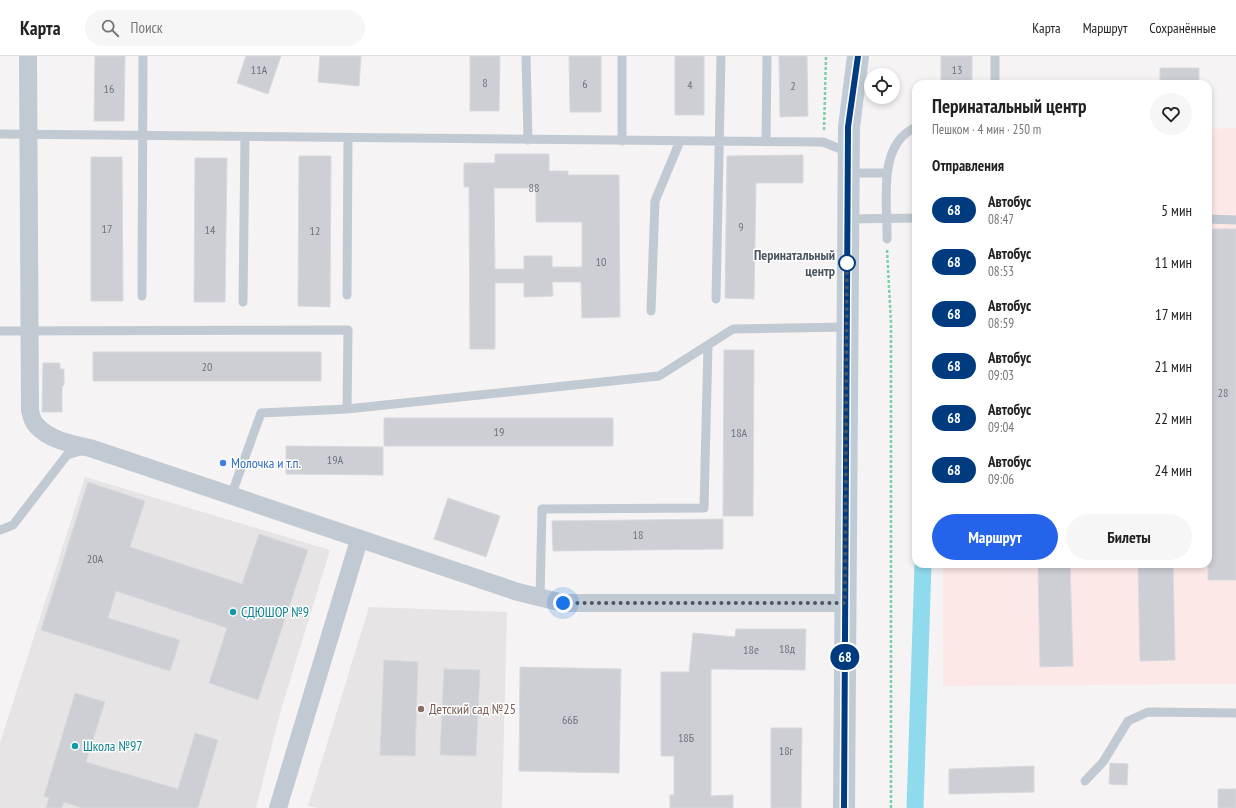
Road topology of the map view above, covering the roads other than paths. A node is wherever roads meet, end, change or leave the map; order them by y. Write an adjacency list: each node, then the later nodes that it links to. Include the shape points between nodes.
1 (28, 56): 15 (street)
2 (143, 56): 16 (lane)
3 (526, 56): 19 (lane)
4 (622, 56): 20 (lane)
5 (721, 56): 22 (lane)
6 (767, 56): 23 (lane)
7 (844, 56): 12 (main road)
8 (858, 56): 12 (main road)
9 (868, 56): 12 (main road)
10 (995, 56): 11 (lane)
11 (995, 80)
12 (848, 127): 24 (main road)
13 (912, 129): 25 (lane, via 907,131 892,150)
14 (0, 134): 15 (lane)
15 (29, 135): 16 (lane); 38 (street)
16 (144, 136): 17 (lane); 33 (lane)
17 (245, 136): 18 (lane); 35 (lane)
18 (348, 138): 19 (lane); 32 (lane)
19 (528, 140): 20 (lane)
20 (622, 141): 21 (lane)
21 (680, 141): 22 (lane); 36 (lane, via 655,201)
22 (720, 142): 23 (lane); 34 (lane)
23 (766, 142): 24 (lane, via 824,142)
24 (848, 163): 25 (lane); 27 (main road)
25 (886, 173): 28 (lane)
26 (912, 218): 28 (lane)
27 (847, 219): 28 (lane); 37 (main road)
28 (887, 219): 31 (lane)
29 (1212, 219): 30 (lane)
30 (1236, 220)
31 (886, 239)
32 (347, 295)
33 (142, 296)
34 (716, 299)
35 (243, 302)
36 (651, 311)
37 (847, 327): 40 (lane, via 733,330); 47 (main road)
38 (29, 330): 39 (lane); 41 (lane, via 348,330); 42 (street, via 30,410 35,424 49,436 69,444)
39 (0, 331)
40 (708, 345): 41 (lane, via 659,376); 46 (lane, via 704,508 542,509)
41 (347, 408): 43 (lane, via 261,413)
42 (90, 448): 43 (street); 44 (lane, via 66,455 14,526)
43 (231, 496): 45 (street)
44 (0, 530)
45 (360, 540): 46 (street); 50 (street)
46 (540, 598): 47 (street, via 563,603)
47 (845, 603): 51 (main road)
48 (1236, 713): 49 (lane, via 1148,712 1128,721 1103,762)
49 (1085, 781)
50 (278, 808)
51 (844, 808)

